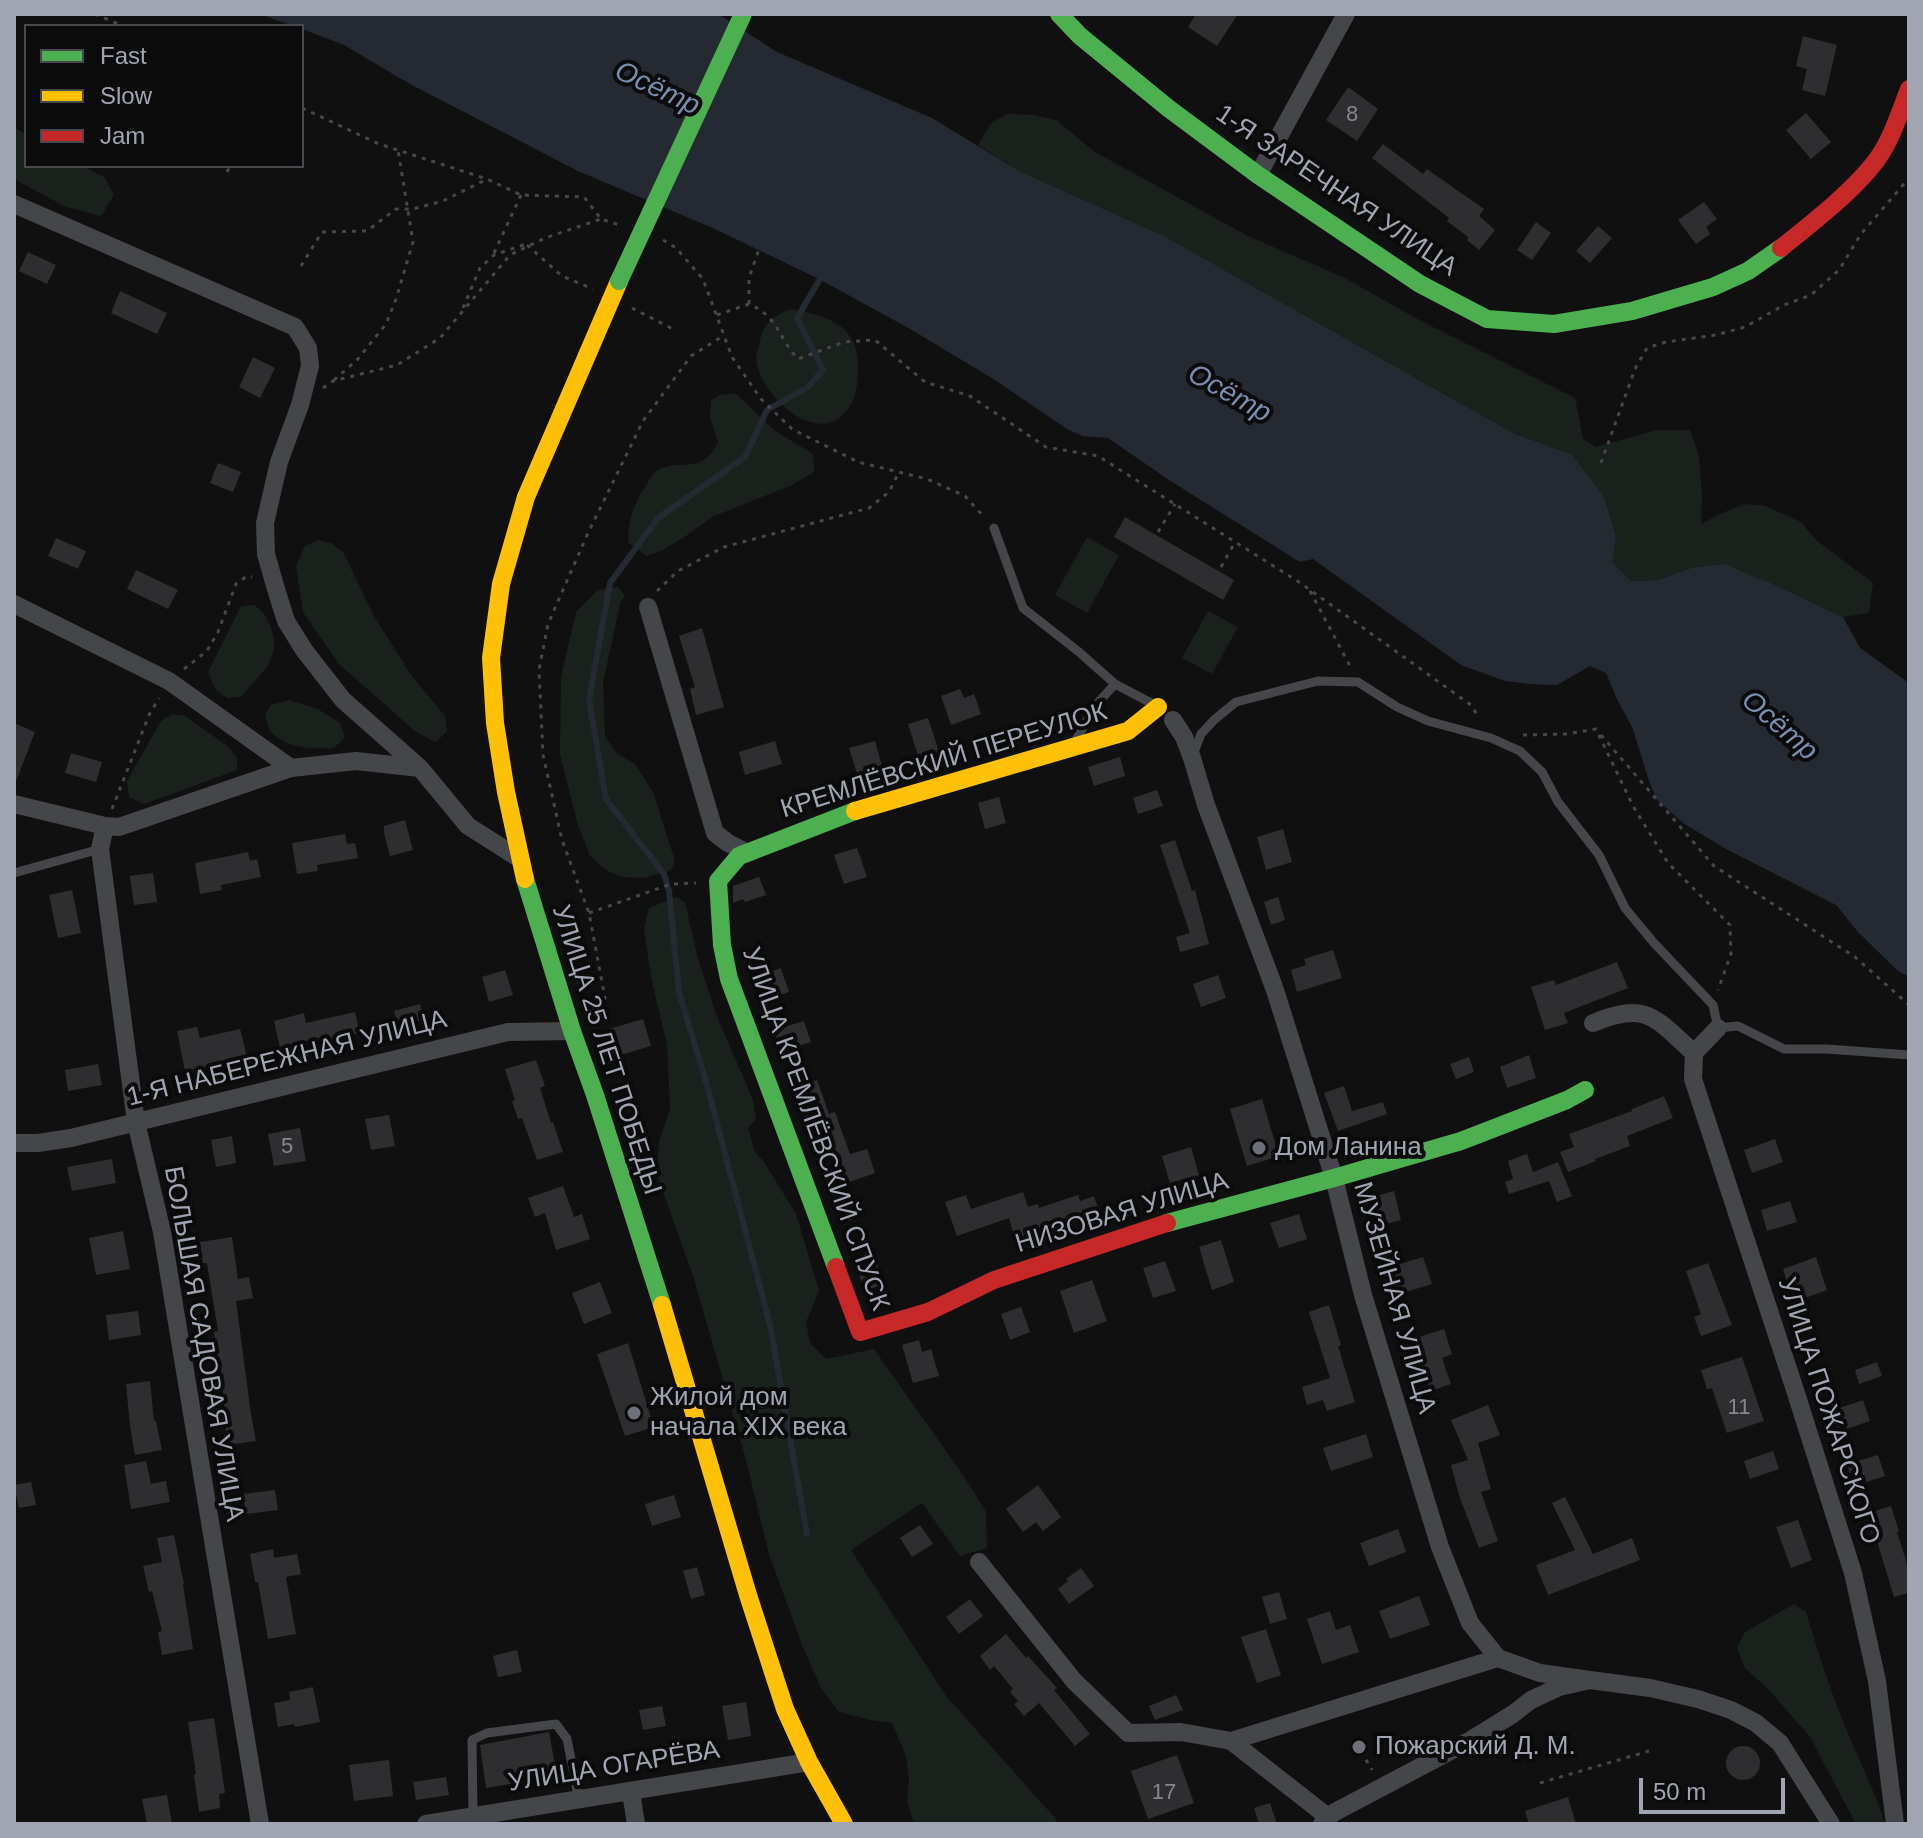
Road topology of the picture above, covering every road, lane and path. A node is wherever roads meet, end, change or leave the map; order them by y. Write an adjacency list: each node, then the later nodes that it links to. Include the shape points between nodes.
1 (95, 14): 5 (path)
2 (743, 14): 25 (street, УЛИЦА 25 ЛЕТ ПОБЕДЫ, bridge)
3 (1059, 14): 11 (street, 1-Я ЗАРЕЧНАЯ УЛИЦА, via 1168,108)
4 (1346, 14): 11 (street)
5 (118, 24)
6 (1909, 89): 11 (street, 1-Я ЗАРЕЧНАЯ УЛИЦА, via 1878,158 1852,187 1748,271 1632,311 1554,324 1487,319 1420,284)
7 (304, 109): 8 (path)
8 (398, 150): 13 (path); 16 (path)
9 (229, 168): 10 (path)
10 (227, 172)
11 (1258, 175)
12 (1909, 178): 33 (path, via 1861,234 1839,270 1811,295 1745,327 1647,348)
13 (487, 179): 14 (path); 16 (path, via 443,201)
14 (521, 195): 17 (path, via 584,197); 23 (path)
15 (14, 204): 32 (street, via 295,327 308,348 310,366)
16 (408, 209): 24 (path, via 396,209 367,231 322,232); 31 (path, via 413,242 386,324)
17 (601, 219): 18 (path); 19 (path)
18 (625, 227)
19 (545, 238): 21 (path); 23 (path)
20 (663, 240): 28 (path, via 703,279)
21 (527, 245): 25 (path, via 562,276); 27 (path, via 510,255)
22 (759, 249): 26 (path, via 749,278)
23 (494, 255): 27 (path, via 480,268)
24 (301, 266)
25 (616, 289): 29 (path); 57 (street, УЛИЦА 25 ЛЕТ ПОБЕДЫ, via 526,497 501,584 491,658 495,723)
26 (749, 304): 28 (path); 35 (path, via 762,309 798,359 844,342 875,340 925,382 970,396 1046,447 1098,456)
27 (461, 313): 31 (path, via 440,338 397,365)
28 (717, 315): 30 (path)
29 (675, 330)
30 (723, 336): 34 (path, via 761,399 792,429 858,462); 60 (path, via 691,356 643,421 548,624 539,670 543,755 562,840)
31 (333, 381): 32 (path)
32 (300, 405): 52 (street, via 265,523 266,554 286,621 343,700)
33 (1601, 463)
34 (899, 472): 36 (path, via 965,496); 41 (path, via 889,492 869,508 724,547 678,571)
35 (1175, 504): 37 (path); 38 (path)
36 (994, 528): 44 (lane, via 1023,608)
37 (1158, 532)
38 (1235, 542): 39 (path); 40 (path)
39 (1221, 567)
40 (1309, 588): 43 (path); 48 (path, via 1471,705)
41 (651, 600): 56 (street, via 715,833)
42 (14, 604): 51 (street, via 169,681)
43 (1358, 682): 48 (lane, via 1428,721); 50 (lane, via 1318,681 1236,702 1201,734)
44 (1115, 684): 45 (lane); 49 (lane, via 1095,706)
45 (1158, 707): 46 (lane); 49 (street, КРЕМЛЁВСКИЙ ПЕРЕУЛОК, via 1128,731)
46 (1173, 720): 50 (street, МУЗЕЙНАЯ УЛИЦА)
47 (1596, 729): 48 (path); 61 (path, via 1668,863 1730,925 1731,954); 62 (path, via 1714,866 1855,957)
48 (1491, 738): 61 (lane, via 1520,751 1542,772 1599,855 1625,908)
49 (1073, 747): 56 (street, КРЕМЛЁВСКИЙ ПЕРЕУЛОК, via 844,814)
50 (1192, 758): 71 (street, МУЗЕЙНАЯ УЛИЦА, via 1275,990)
51 (291, 768): 52 (street, via 356,761); 54 (street)
52 (420, 768): 57 (street, via 468,826)
53 (14, 804): 54 (street)
54 (112, 826): 55 (street, БОЛЬШАЯ САДОВАЯ УЛИЦА)
55 (100, 849): 58 (lane); 69 (street, БОЛЬШАЯ САДОВАЯ УЛИЦА)
56 (744, 854): 59 (street)
57 (520, 859): 65 (street, УЛИЦА 25 ЛЕТ ПОБЕДЫ)
58 (14, 873)
59 (718, 881): 60 (path, via 671,884); 72 (street, УЛИЦА КРЕМЛЁВСКИЙ СПУСК, via 729,979)
60 (589, 913): 65 (path, via 605,998 595,1027)
61 (1713, 1005): 64 (lane)
62 (1909, 1005)
63 (1593, 1023): 66 (street, via 1634,1011 1656,1019)
64 (1718, 1028): 66 (street); 67 (lane, via 1738,1026 1784,1049)
65 (575, 1039): 69 (street, 1-Я НАБЕРЕЖНАЯ УЛИЦА, via 508,1032); 79 (street, УЛИЦА 25 ЛЕТ ПОБЕДЫ, via 757,1623)
66 (1694, 1053): 91 (street, УЛИЦА ПОЖАРСКОГО, via 1693,1079 1853,1573 1877,1681)
67 (1909, 1055)
68 (1585, 1090): 71 (street, НИЗОВАЯ УЛИЦА, via 1461,1141)
69 (136, 1122): 70 (street, 1-Я НАБЕРЕЖНАЯ УЛИЦА, via 71,1138); 86 (street, БОЛЬШАЯ САДОВАЯ УЛИЦА, via 162,1232)
70 (14, 1143)
71 (1334, 1178): 72 (street, НИЗОВАЯ УЛИЦА, via 1162,1224 994,1280 928,1312); 74 (street, МУЗЕЙНАЯ УЛИЦА, via 1363,1295 1440,1547 1470,1623)
72 (860, 1332)
73 (979, 1562): 76 (street, via 1074,1681 1128,1733 1181,1732)
74 (1498, 1658): 75 (street, via 1540,1673); 76 (street)
75 (1590, 1680): 81 (street, via 1531,1700 1471,1740); 90 (street, via 1698,1699 1756,1723 1780,1743)
76 (1231, 1741): 85 (street)
77 (1361, 1751): 81 (path)
78 (1649, 1751): 80 (path)
79 (809, 1762): 82 (street, УЛИЦА ОГАРЁВА); 89 (street, УЛИЦА 25 ЛЕТ ПОБЕДЫ)
80 (1540, 1783)
81 (1382, 1787): 85 (street)
82 (631, 1792): 83 (street, УЛИЦА ОГАРЁВА); 88 (street)
83 (579, 1800): 84 (street, УЛИЦА ОГАРЁВА); 84 (lane, via 567,1739 556,1724 487,1733 472,1740)
84 (473, 1815): 87 (street, УЛИЦА ОГАРЁВА)
85 (1325, 1820)
86 (260, 1824)
87 (426, 1824)
88 (636, 1824)
89 (844, 1824)
90 (1831, 1824)
91 (1895, 1824)

